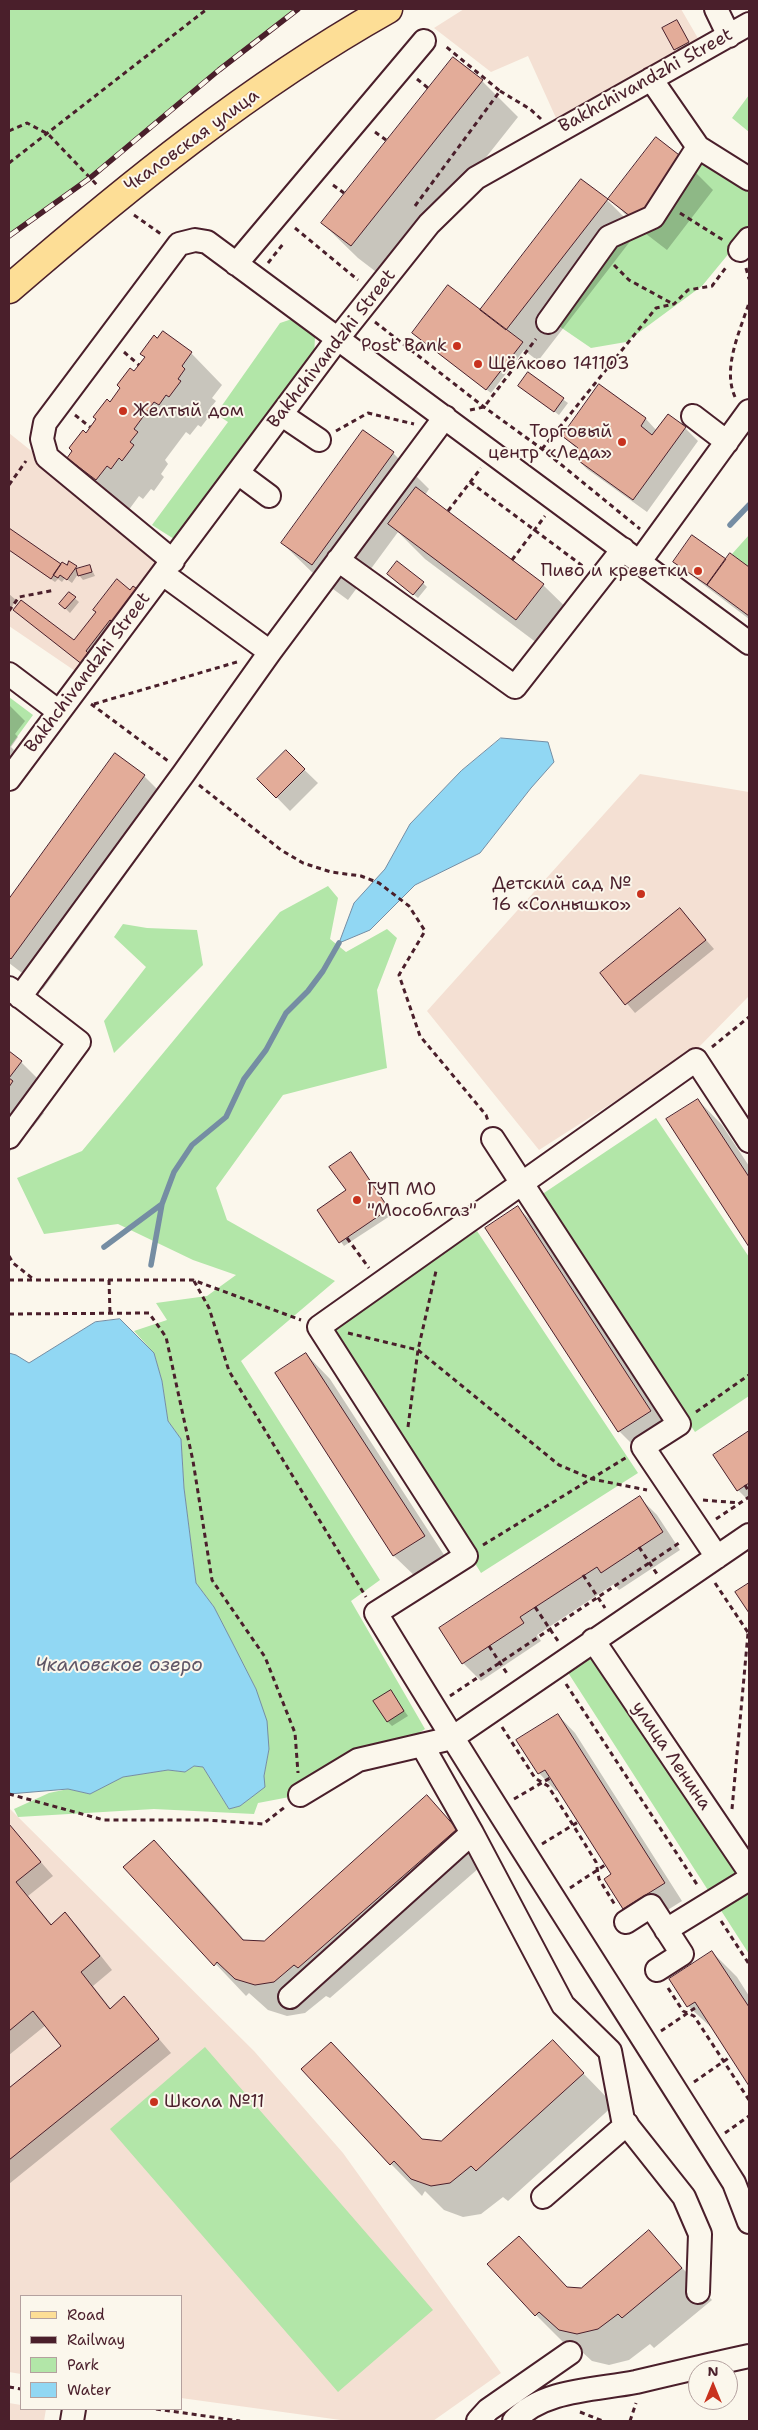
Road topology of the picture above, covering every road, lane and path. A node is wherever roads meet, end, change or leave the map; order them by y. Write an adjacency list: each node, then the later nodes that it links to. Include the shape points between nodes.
1 (207, 9): 17 (path)
2 (388, 9): 42 (main road, Чкаловская улица, via 261,90 113,200)
3 (716, 9): 5 (street)
4 (749, 24): 5 (street, Bakhchivandzhi Street)
5 (729, 36): 9 (street, Bakhchivandzhi Street)
6 (432, 45): 12 (path, via 444,45); 38 (street)
7 (422, 73): 8 (path)
8 (417, 79): 10 (path); 11 (path)
9 (651, 79): 16 (street, Bakhchivandzhi Street); 20 (street)
10 (411, 87)
11 (428, 88)
12 (500, 91): 16 (path, via 530,109); 29 (path)
13 (381, 124): 15 (path)
14 (9, 131): 17 (path, via 27,123)
15 (375, 132): 18 (path); 19 (path)
16 (554, 132): 45 (street, Bakhchivandzhi Street, via 476,178 429,224)
17 (48, 134): 21 (path); 25 (path)
18 (369, 140)
19 (386, 140)
20 (698, 147): 23 (street); 28 (street)
21 (9, 163)
22 (339, 178): 24 (path)
23 (749, 179)
24 (332, 185): 26 (path); 27 (path)
25 (100, 188)
26 (326, 192)
27 (344, 193)
28 (662, 202): 36 (path); 37 (street, via 652,217 609,238)
29 (412, 210)
30 (130, 212): 35 (path)
31 (302, 221): 32 (path)
32 (296, 228): 33 (path); 41 (path)
33 (290, 235)
34 (284, 242): 40 (path)
35 (179, 244): 38 (street, via 195,240 207,242); 67 (street, via 45,423 42,440 47,457)
36 (745, 245): 44 (path, via 712,286 688,290)
37 (599, 251): 44 (path, via 629,280); 46 (street)
38 (236, 264): 40 (street)
39 (365, 273): 41 (path)
40 (256, 279): 47 (street)
41 (359, 281): 45 (path)
42 (9, 290)
43 (749, 303): 50 (path, via 732,357 732,391)
44 (674, 304): 55 (path, via 656,308)
45 (361, 311): 47 (street, Bakhchivandzhi Street); 48 (path)
46 (542, 331): 48 (path)
47 (339, 338): 49 (street, Bakhchivandzhi Street); 52 (street)
48 (484, 407): 55 (path)
49 (282, 415): 53 (street); 57 (street, Bakhchivandzhi Street)
50 (746, 415): 54 (street)
51 (694, 416): 54 (street)
52 (441, 423): 53 (path, via 368,413); 64 (street); 65 (street)
53 (319, 440)
54 (727, 442): 63 (street)
55 (542, 449): 63 (path)
56 (484, 464): 58 (path)
57 (238, 474): 59 (street); 67 (street, Bakhchivandzhi Street)
58 (470, 482): 60 (path); 62 (path)
59 (269, 496)
60 (448, 511)
61 (548, 512): 62 (path)
62 (535, 530): 66 (path); 68 (path)
63 (655, 540): 64 (street)
64 (632, 555): 68 (street); 71 (street)
65 (338, 560): 68 (street, via 515,687); 72 (street)
66 (512, 560)
67 (168, 567): 72 (street); 75 (street, Bakhchivandzhi Street)
68 (600, 579)
69 (55, 590): 70 (path, via 19,597)
70 (9, 611)
71 (749, 643)
72 (270, 652): 74 (path); 76 (street)
73 (9, 674): 75 (street)
74 (94, 704): 75 (path); 76 (path)
75 (62, 706): 77 (street, Bakhchivandzhi Street)
76 (184, 774): 78 (street); 82 (path, via 281,850 303,863 379,883 410,906 425,931 400,976 420,1036 486,1115)
77 (9, 779)
78 (15, 993): 81 (street, via 79,1042)
79 (749, 1017): 80 (path)
80 (696, 1060): 83 (street); 84 (street)
81 (9, 1137)
82 (493, 1139): 84 (street)
83 (749, 1141)
84 (523, 1183): 86 (street); 98 (street)
85 (347, 1238): 92 (path)
86 (443, 1239): 92 (street); 96 (path)
87 (9, 1256): 88 (path, via 12,1263)
88 (33, 1279): 89 (path); 90 (path)
89 (9, 1280)
90 (109, 1280): 91 (path); 93 (path)
91 (194, 1280): 95 (path); 117 (path, via 209,1308 229,1371)
92 (380, 1284): 95 (street)
93 (110, 1313): 94 (path); 133 (path, via 149,1313 166,1337 193,1461 212,1580 265,1657 295,1732)
94 (9, 1314)
95 (319, 1327): 96 (path); 100 (street)
96 (418, 1350): 100 (path); 101 (path, via 559,1465)
97 (749, 1376): 98 (path)
98 (679, 1424): 99 (street)
99 (643, 1447): 101 (path); 104 (street)
100 (404, 1461): 110 (street)
101 (592, 1479): 104 (path); 110 (path)
102 (745, 1485): 103 (path)
103 (749, 1492)
104 (675, 1495): 106 (path); 107 (street)
105 (749, 1497): 106 (path)
106 (740, 1503): 107 (path)
107 (699, 1530): 111 (street); 112 (path)
108 (749, 1535): 111 (street)
109 (639, 1547): 112 (path)
110 (466, 1556): 117 (street)
111 (710, 1561): 120 (path); 121 (street)
112 (650, 1563): 114 (path); 115 (path)
113 (583, 1576): 115 (path)
114 (662, 1580)
115 (598, 1597): 118 (path); 119 (path)
116 (535, 1607): 119 (path)
117 (376, 1613): 128 (street)
118 (610, 1615)
119 (550, 1629): 123 (path); 124 (path)
120 (749, 1634): 135 (path, via 734,1808)
121 (593, 1640): 123 (street); 142 (street, улица Ленина)
122 (489, 1646): 124 (path)
123 (559, 1658): 127 (street); 145 (path)
124 (499, 1662): 125 (path); 126 (path)
125 (471, 1681)
126 (512, 1682)
127 (492, 1711): 128 (street); 131 (path, via 535,1778)
128 (452, 1738): 129 (street); 134 (street)
129 (422, 1745): 133 (street, via 358,1760); 138 (street)
130 (550, 1778): 131 (path)
131 (542, 1782): 134 (path); 137 (path, via 548,1786)
132 (9, 1794): 133 (path, via 104,1820 207,1820 263,1824)
133 (300, 1795)
134 (498, 1809): 139 (street)
135 (729, 1811)
136 (578, 1822): 137 (path)
137 (573, 1825): 139 (path); 141 (path, via 596,1862)
138 (472, 1833): 150 (street); 159 (street, via 563,2005 610,2051 623,2120)
139 (526, 1854): 144 (street)
140 (605, 1865): 141 (path)
141 (597, 1870): 144 (path); 146 (path, via 599,1879)
142 (749, 1871)
143 (749, 1879): 145 (street)
144 (555, 1897): 153 (street)
145 (709, 1904): 147 (street); 148 (path)
146 (626, 1922): 147 (street, via 651,1906)
147 (666, 1930): 149 (street, via 682,1954)
148 (749, 1964)
149 (657, 1970): 152 (path, via 683,2011)
150 (290, 1997)
151 (698, 2006): 152 (path)
152 (688, 2013): 153 (path); 155 (path, via 694,2016)
153 (645, 2042): 156 (street)
154 (730, 2057): 155 (path)
155 (724, 2061): 156 (path); 157 (path)
156 (677, 2093): 160 (street)
157 (749, 2100)
158 (749, 2116): 160 (path)
159 (627, 2124): 161 (street); 163 (street, via 684,2197 700,2234)
160 (709, 2144): 162 (street, via 734,2183)
161 (543, 2197)
162 (749, 2222)
163 (698, 2292)
164 (570, 2353): 168 (street, via 488,2410)
165 (749, 2356): 169 (street, via 579,2391 544,2401 525,2410)
166 (163, 2410): 167 (path)
167 (240, 2421)
168 (478, 2421)
169 (514, 2421)

